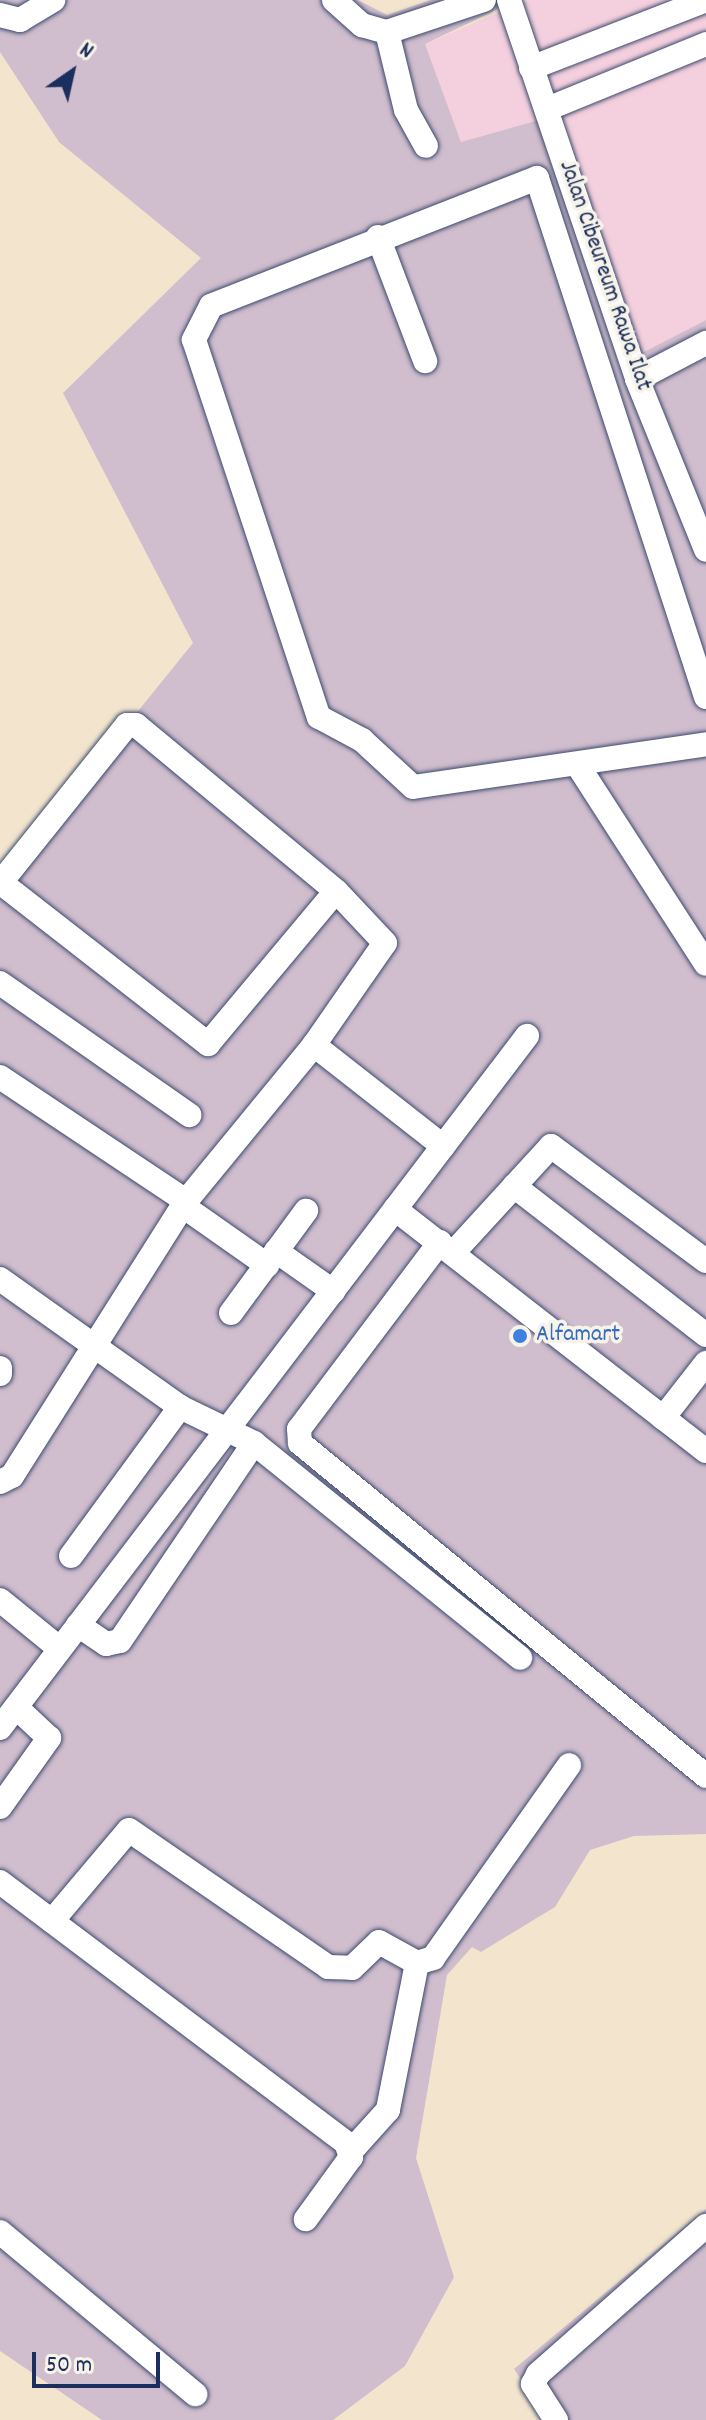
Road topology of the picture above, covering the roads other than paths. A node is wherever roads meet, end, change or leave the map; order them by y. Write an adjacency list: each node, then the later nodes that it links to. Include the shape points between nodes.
1 (53, 0): 6 (street, via 20,20)
2 (334, 0): 7 (street, via 362,25)
3 (484, 0): 7 (street)
4 (509, 0): 9 (street, Jalan Cibeureum Rawa Ilat)
5 (706, 0): 9 (street)
6 (0, 15)
7 (387, 32): 11 (street, via 406,110)
8 (706, 44): 10 (street)
9 (531, 68): 10 (street, Jalan Cibeureum Rawa Ilat)
10 (547, 109): 15 (street, Jalan Cibeureum Rawa Ilat)
11 (426, 146)
12 (378, 237): 14 (street); 17 (street, via 537,178); 19 (street, via 222,299 203,317 194,340 316,713 362,740 405,786)
13 (706, 343): 15 (street)
14 (425, 361)
15 (637, 379): 16 (street, Jalan Cibeureum Rawa Ilat)
16 (706, 550)
17 (706, 697)
18 (706, 744): 19 (street)
19 (579, 767): 22 (street)
20 (1, 882): 21 (street, via 208,1044); 21 (street, via 127,725 143,731)
21 (336, 891): 25 (street, via 385,943)
22 (706, 964)
23 (0, 983): 27 (street)
24 (527, 1036): 28 (street)
25 (314, 1045): 28 (street); 30 (street)
26 (0, 1077): 30 (street)
27 (189, 1115)
28 (443, 1146): 31 (street)
29 (514, 1186): 33 (street); 35 (street, via 555,1147); 39 (street)
30 (185, 1203): 34 (street); 40 (street)
31 (395, 1209): 33 (street); 37 (street)
32 (306, 1211): 34 (street)
33 (446, 1247): 45 (street); 58 (street, via 299,1429 300,1443)
34 (272, 1258): 37 (street); 38 (street)
35 (706, 1261)
36 (0, 1279): 40 (street)
37 (333, 1291): 46 (street)
38 (231, 1313)
39 (706, 1335)
40 (95, 1348): 44 (street); 49 (street, via 12,1476)
41 (706, 1363): 45 (street)
42 (0, 1368): 43 (street)
43 (0, 1374)
44 (180, 1407): 46 (street); 50 (street)
45 (663, 1418): 48 (street)
46 (232, 1430): 47 (street); 52 (street)
47 (254, 1443): 52 (street, via 120,1641 106,1644); 54 (street)
48 (706, 1451)
49 (0, 1482)
50 (71, 1556)
51 (0, 1600): 53 (street)
52 (78, 1625): 53 (street)
53 (60, 1649): 55 (street)
54 (520, 1658)
55 (16, 1707): 56 (street); 59 (street, via 49,1738)
56 (0, 1728)
57 (569, 1765): 62 (street, via 433,1958)
58 (706, 1776)
59 (0, 1807)
60 (0, 1882): 61 (street)
61 (52, 1921): 62 (street, via 129,1830 328,1967 352,1968 379,1942); 63 (street)
62 (417, 1963): 63 (street, via 388,2110)
63 (352, 2150): 64 (street)
64 (306, 2219)
65 (706, 2226): 68 (street, via 538,2374 533,2384)
66 (0, 2232): 67 (street)
67 (195, 2394)
68 (556, 2420)

